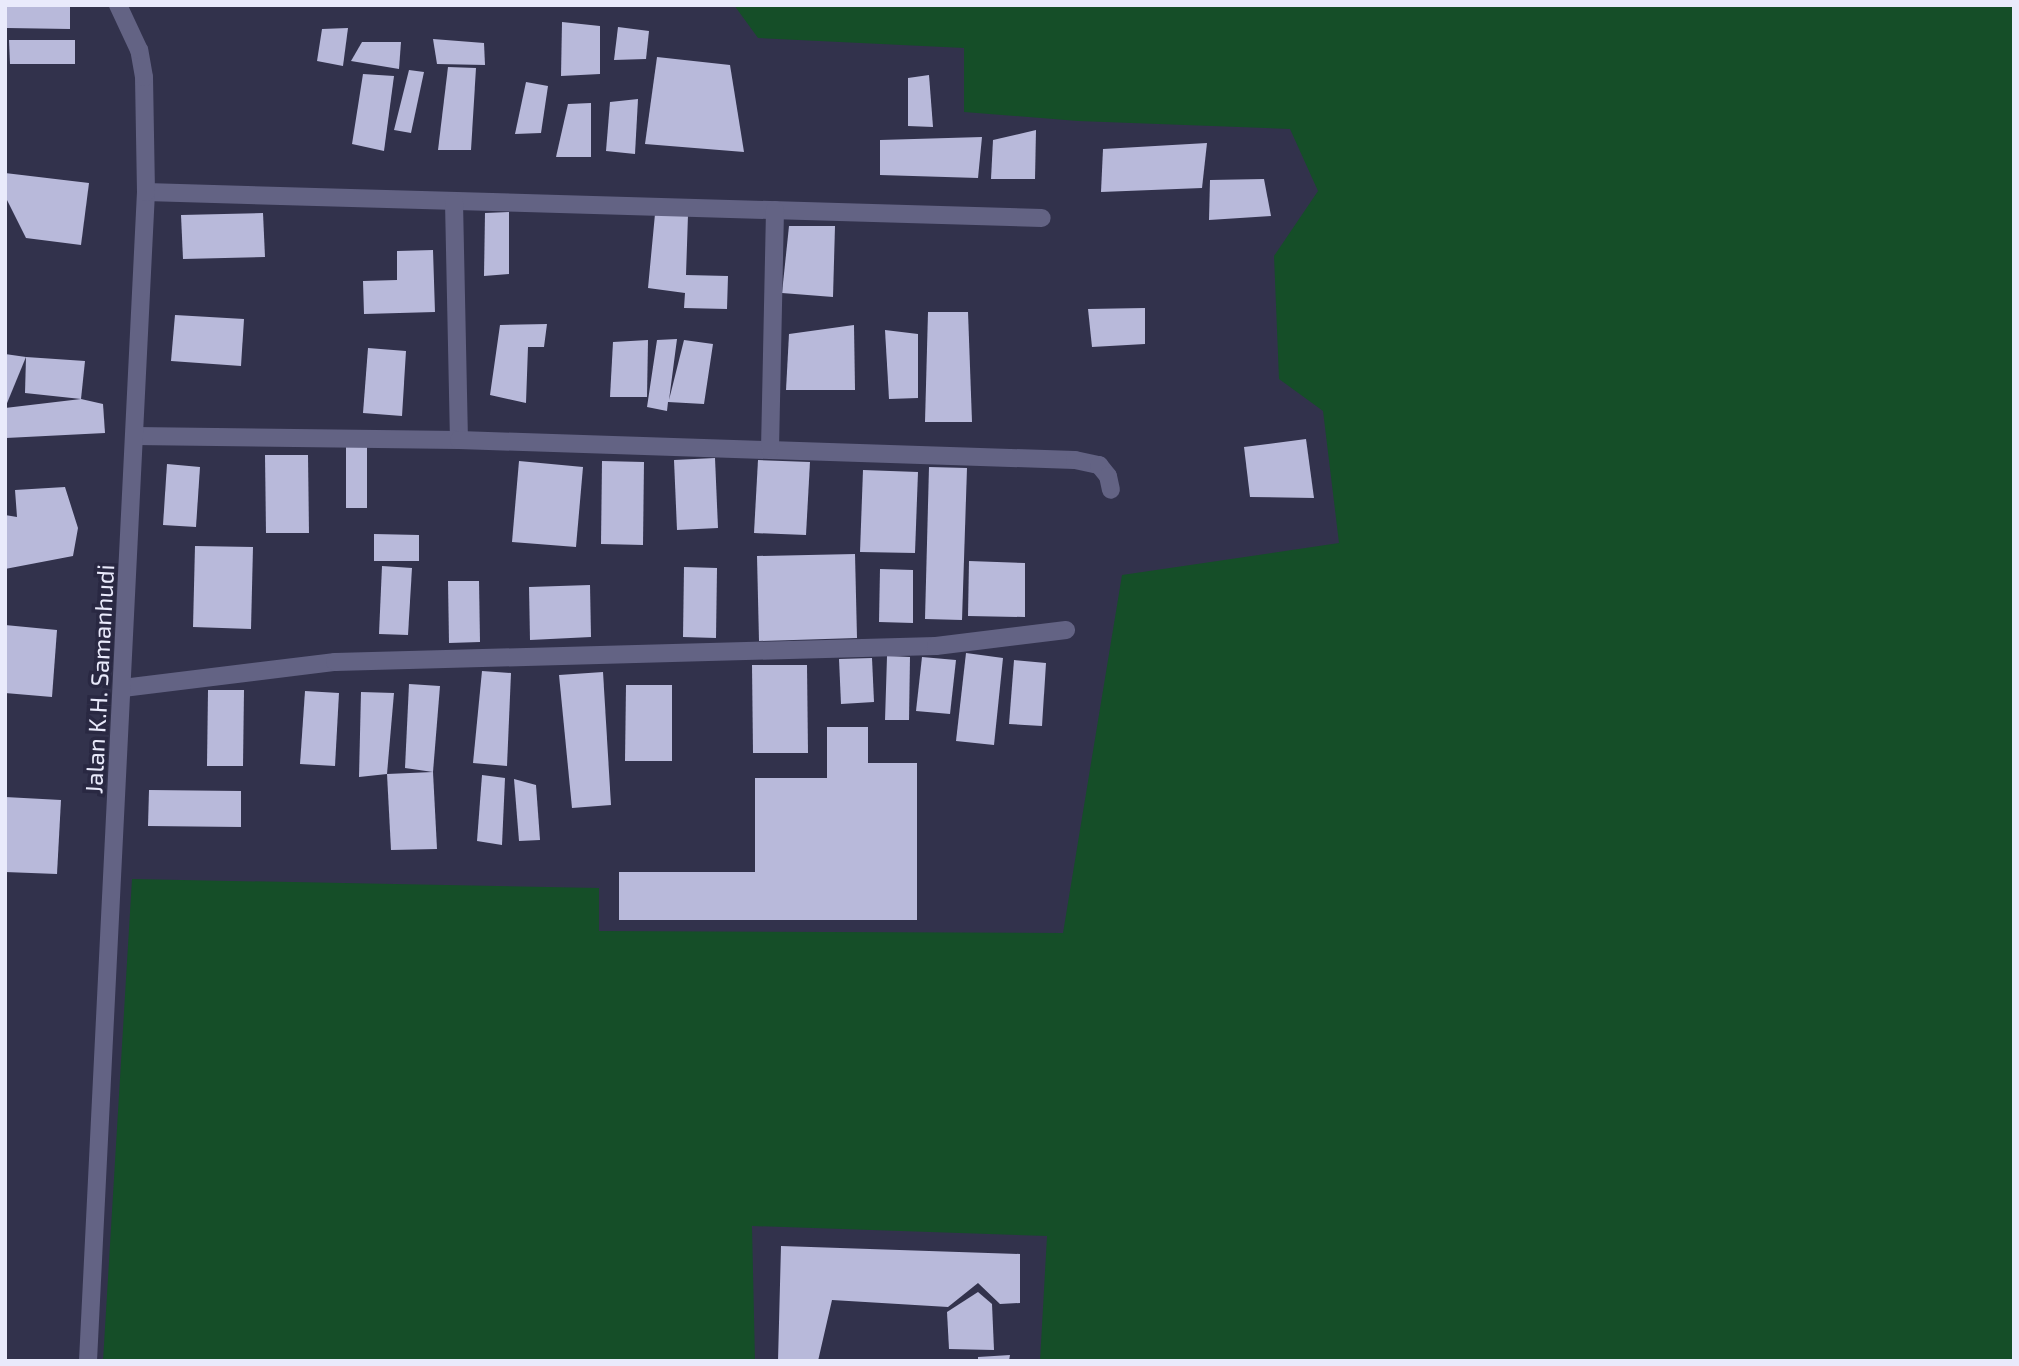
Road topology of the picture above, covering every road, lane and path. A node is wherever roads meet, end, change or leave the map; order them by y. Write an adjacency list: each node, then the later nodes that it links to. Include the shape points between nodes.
1 (118, 5): 2 (street, Jalan K.H. Samanhudi, via 139,50 144,77)
2 (146, 192): 3 (street); 6 (street, Jalan K.H. Samanhudi)
3 (454, 202): 4 (street); 7 (street)
4 (775, 210): 5 (street); 8 (street)
5 (1042, 218)
6 (135, 436): 7 (street); 11 (street, Jalan K.H. Samanhudi)
7 (459, 440): 8 (street)
8 (770, 449): 9 (street, via 1091,461 1108,476)
9 (1111, 491)
10 (1066, 630): 11 (street, via 936,646 335,662)
11 (123, 688): 12 (street, Jalan K.H. Samanhudi)
12 (88, 1361)

